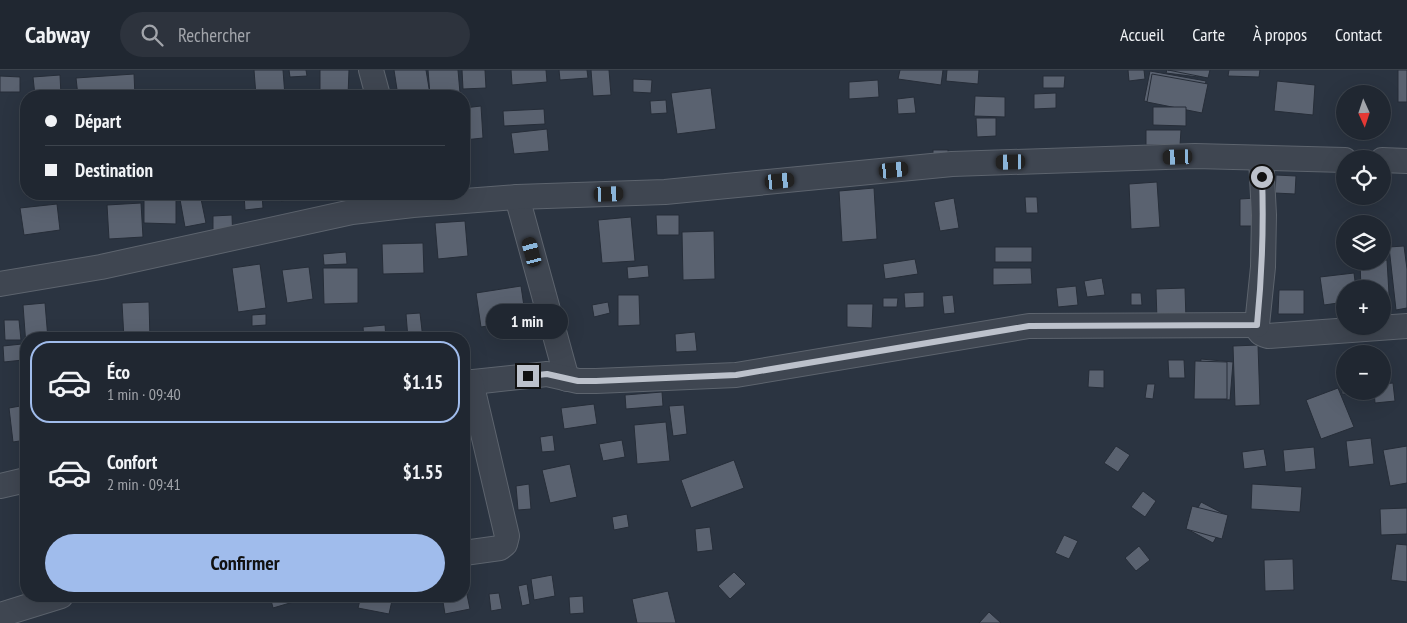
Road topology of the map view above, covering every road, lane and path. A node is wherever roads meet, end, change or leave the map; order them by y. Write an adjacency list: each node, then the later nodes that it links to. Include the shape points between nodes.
1 (372, 70): 2 (street)
2 (377, 90)
3 (1260, 158): 4 (street); 7 (street, via 1195,156 952,164 665,192); 11 (street, via 1264,215)
4 (1336, 160)
5 (1391, 160): 6 (street)
6 (1407, 161)
7 (517, 197): 8 (street); 13 (street)
8 (470, 198)
9 (409, 200): 10 (street, via 101,267)
10 (0, 284)
11 (1257, 325): 12 (street, via 1262,335 1268,336); 13 (street, via 1029,326 736,375 596,381)
12 (1407, 326)
13 (567, 379): 14 (street, via 547,374)
14 (470, 382)
15 (470, 390): 18 (street, via 508,536 500,548)
16 (20, 481): 17 (street)
17 (0, 486)
18 (470, 552)
19 (42, 602): 20 (street)
20 (0, 615)

